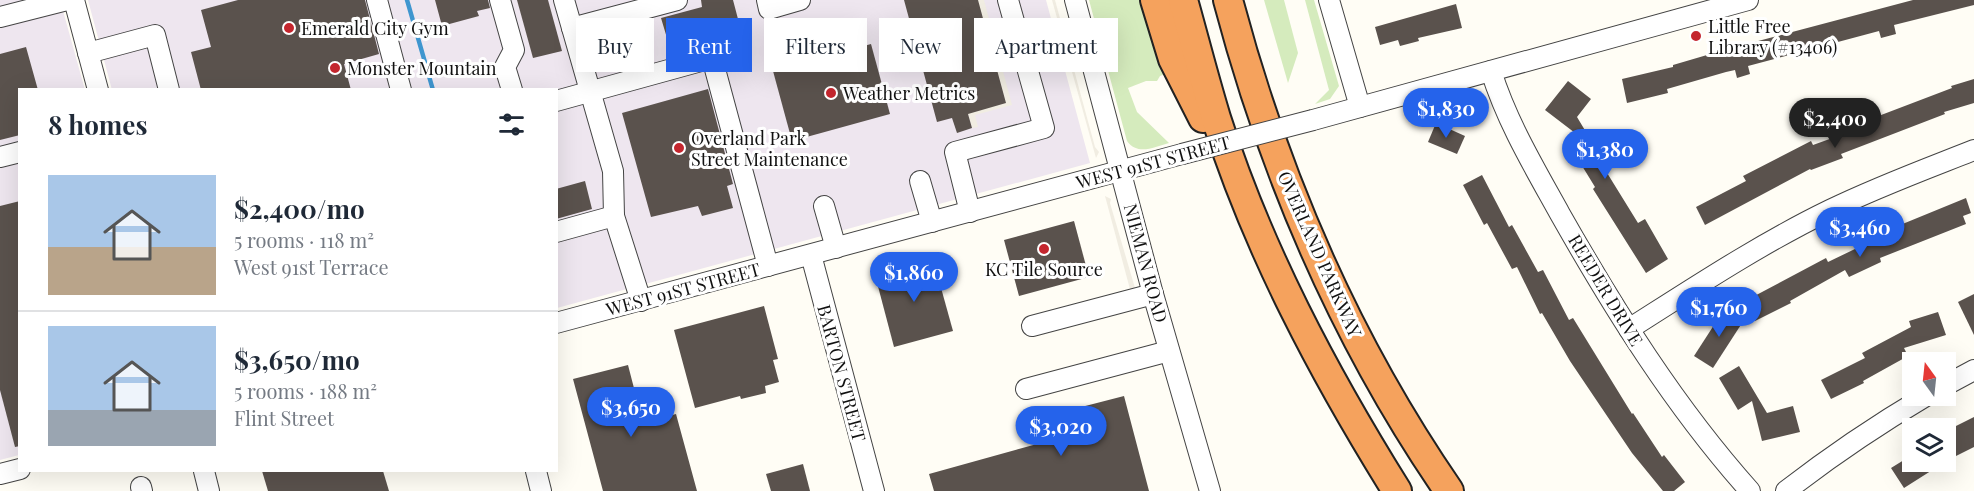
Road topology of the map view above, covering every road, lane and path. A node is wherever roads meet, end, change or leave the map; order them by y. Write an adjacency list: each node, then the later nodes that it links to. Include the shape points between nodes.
1 (67, 0): 16 (street)
2 (74, 0): 18 (street)
3 (377, 0): 22 (street)
4 (500, 0): 23 (street, via 514,50 506,67)
5 (564, 0): 17 (street)
6 (677, 0): 17 (street)
7 (767, 0): 8 (street, via 770,9)
8 (800, 0)
9 (1008, 0): 34 (street, via 1044,128 955,152)
10 (1076, 0): 30 (street, NIEMAN ROAD)
11 (1155, 0): 32 (highway, via 1173,59)
12 (1183, 0): 32 (highway, via 1217,119)
13 (1228, 0): 60 (highway, OVERLAND PARKWAY, via 1278,159 1334,291 1402,418)
14 (1329, 0): 26 (street)
15 (1748, 0): 19 (street, WEST 91ST STREET)
16 (0, 17)
17 (572, 28): 24 (street)
18 (88, 52): 20 (street); 21 (street, via 155,35)
19 (1491, 71): 26 (street, WEST 91ST STREET); 45 (street, REEDER DRIVE, via 1519,140)
20 (97, 88)
21 (169, 88)
22 (400, 88)
23 (511, 88)
24 (590, 92): 25 (street); 35 (street, via 613,171); 40 (street, via 712,58)
25 (558, 100)
26 (1360, 107): 30 (street, WEST 91ST STREET, bridge)
27 (1974, 150): 45 (street, via 1830,210 1690,288)
28 (18, 152): 29 (street)
29 (0, 157)
30 (1121, 171): 34 (street, WEST 91ST STREET); 41 (street, NIEMAN ROAD)
31 (920, 181): 36 (street)
32 (1246, 199): 59 (highway, via 1317,356)
33 (824, 206): 38 (street)
34 (970, 212): 36 (street, WEST 91ST STREET)
35 (614, 216): 37 (street); 42 (street)
36 (933, 222): 38 (street, WEST 91ST STREET)
37 (558, 231)
38 (836, 248): 39 (street, WEST 91ST STREET)
39 (811, 255): 40 (street, WEST 91ST STREET); 57 (street, BARTON STREET)
40 (768, 266): 42 (street, WEST 91ST STREET)
41 (1153, 294): 44 (street); 46 (street, NIEMAN ROAD)
42 (641, 301): 43 (street, WEST 91ST STREET)
43 (558, 322)
44 (1032, 326)
45 (1629, 329): 61 (street, REEDER DRIVE, via 1677,400)
46 (1169, 351): 49 (street); 58 (street, NIEMAN ROAD)
47 (1974, 370): 48 (street)
48 (1956, 380)
49 (1026, 389)
50 (1909, 406): 62 (street, via 1831,456)
51 (18, 470): 54 (street)
52 (204, 472): 55 (street)
53 (536, 472): 56 (street)
54 (0, 474)
55 (209, 491)
56 (541, 491)
57 (874, 491)
58 (1210, 491)
59 (1397, 491)
60 (1449, 491)
61 (1750, 491)
62 (1786, 491)

